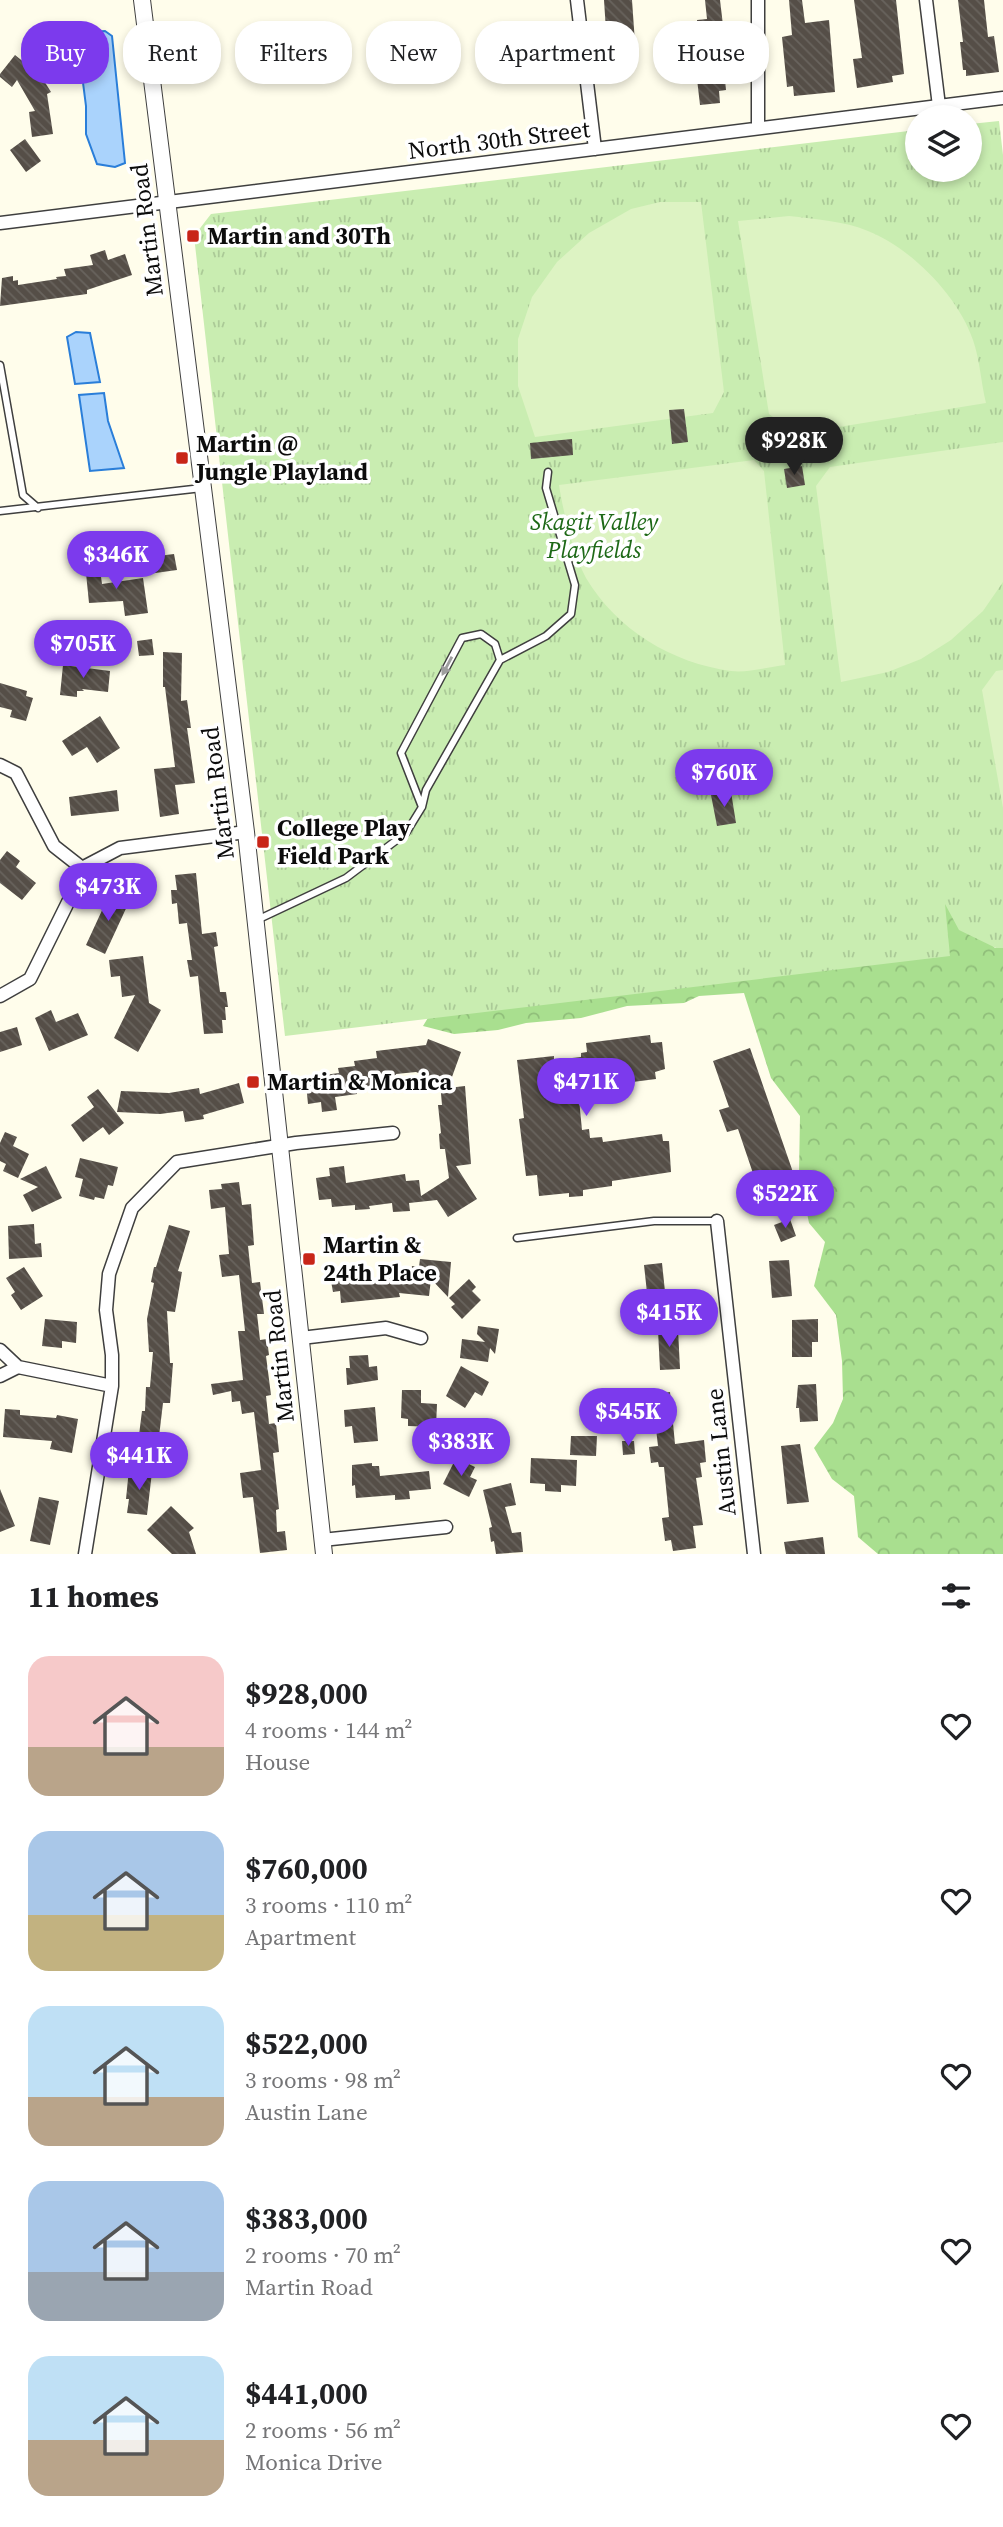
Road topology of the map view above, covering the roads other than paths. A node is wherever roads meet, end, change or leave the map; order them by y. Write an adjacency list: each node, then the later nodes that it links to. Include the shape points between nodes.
1 (142, 0): 11 (street, Martin Road)
2 (577, 0): 10 (street)
3 (758, 0): 9 (street)
4 (926, 0): 6 (street)
5 (1003, 98): 7 (street, North 30th Street)
6 (939, 105)
7 (947, 105)
8 (905, 110): 9 (street, North 30th Street)
9 (758, 128): 10 (street, North 30th Street)
10 (595, 149): 11 (street, North 30th Street)
11 (165, 201): 12 (street, North 30th Street); 15 (street, Martin Road)
12 (0, 222)
13 (0, 365): 16 (lane, via 23,495)
14 (548, 472): 18 (lane, via 546,488 575,585 571,614 546,636)
15 (202, 488): 16 (lane); 21 (street, Martin Road)
16 (38, 508): 17 (lane)
17 (0, 511)
18 (500, 660): 20 (lane, via 426,790); 20 (lane, one-way to 20, via 495,644 481,634 462,638 401,753)
19 (0, 765): 22 (street, via 16,773 54,846)
20 (422, 807): 23 (lane, via 405,833 346,878)
21 (246, 832): 22 (street, via 120,848); 23 (street, Martin Road)
22 (82, 868): 24 (street, via 30,979)
23 (255, 921): 26 (street, Martin Road)
24 (0, 996)
25 (393, 1133): 26 (street)
26 (279, 1146): 29 (street, Martin Road); 34 (street, via 177,1162 132,1208 109,1274 106,1310)
27 (717, 1221): 28 (lane, via 654,1221); 38 (street, Austin Lane)
28 (517, 1238)
29 (301, 1338): 30 (street, via 386,1328); 36 (street, Martin Road)
30 (421, 1338)
31 (0, 1350): 32 (street)
32 (18, 1367): 33 (street); 34 (street)
33 (0, 1376)
34 (112, 1386): 37 (street)
35 (446, 1527): 36 (street, Martin Road)
36 (323, 1547)
37 (89, 1552)
38 (754, 1554)

